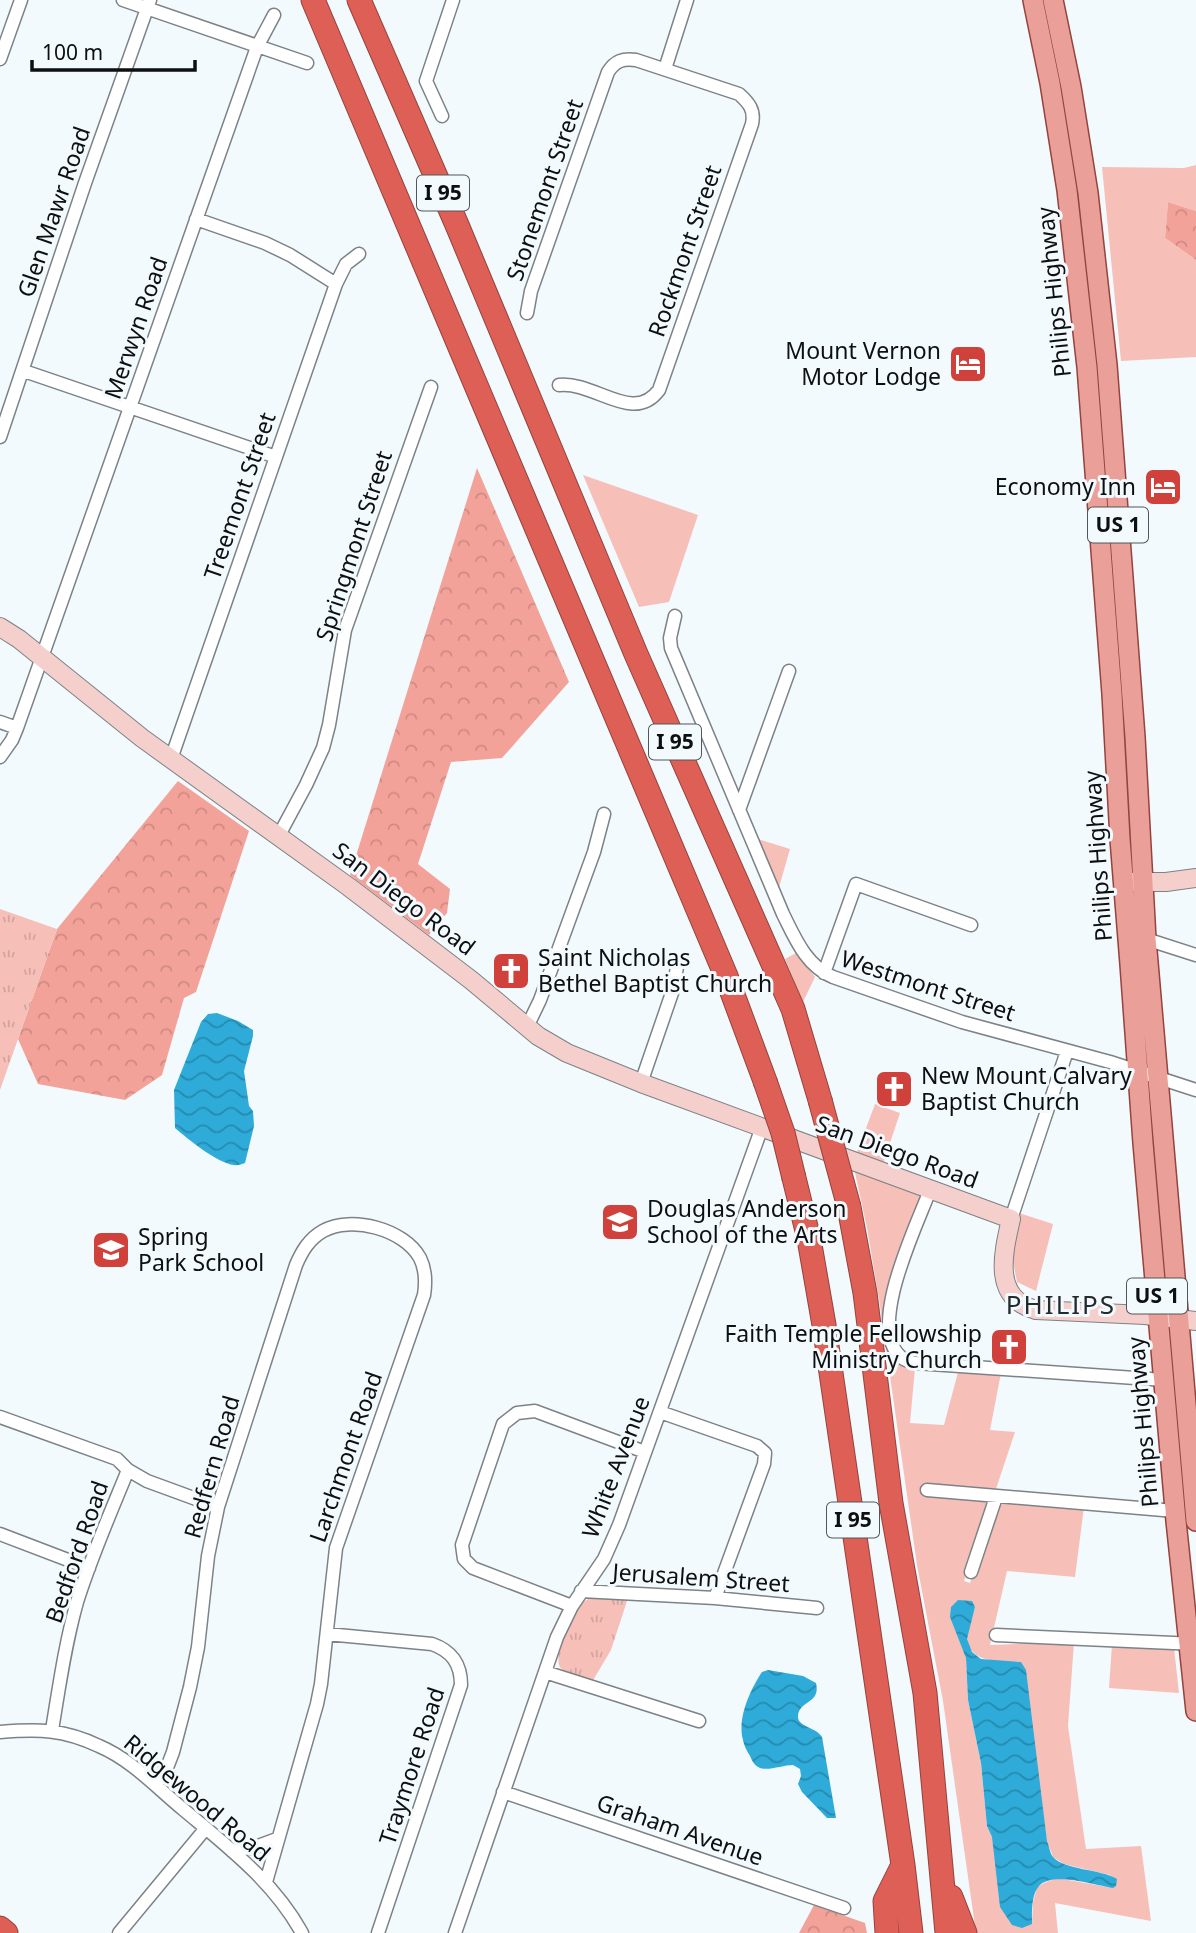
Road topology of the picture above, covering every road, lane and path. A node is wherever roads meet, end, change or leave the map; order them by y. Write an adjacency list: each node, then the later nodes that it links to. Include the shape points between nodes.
1 (21, 0): 14 (street)
2 (123, 0): 9 (street)
3 (313, 0): 91 (highway, I 95, bridge, via 721,963 783,1133 824,1325)
4 (359, 0): 92 (highway, I 95, bridge, via 648,683 793,1009 849,1206 866,1293 891,1503 925,1693)
5 (453, 0): 17 (street, via 426,81)
6 (687, 0): 16 (street)
7 (1033, 0): 11 (main road, Philips Highway / US 1)
8 (1054, 0): 12 (main road, Philips Highway / US 1)
9 (148, 4): 13 (street); 25 (street, Glen Mawr Road)
10 (274, 15): 13 (street, Merwyn Road)
11 (1038, 23): 12 (street); 18 (main road, Philips Highway / US 1)
12 (1059, 25): 19 (main road, Philips Highway / US 1)
13 (257, 47): 15 (street); 20 (street, Merwyn Road)
14 (0, 59)
15 (307, 63)
16 (665, 69): 23 (street, Stonemont Street, via 628,58 612,66); 26 (street, Rockmont Street, via 739,94 752,109 752,124 659,390 646,402 630,404 577,385)
17 (442, 116)
18 (1060, 141): 19 (street); 24 (main road, Philips Highway / US 1)
19 (1081, 151): 24 (main road, Philips Highway / US 1, via 1093,234)
20 (196, 219): 22 (street, via 278,249); 28 (street, Merwyn Road)
21 (359, 254): 22 (street, Treemont Street, via 346,264)
22 (336, 284): 30 (street, Treemont Street)
23 (527, 313)
24 (1093, 326): 43 (main road, Philips Highway / US 1)
25 (24, 371): 28 (street); 29 (street, Glen Mawr Road)
26 (559, 385)
27 (431, 387): 41 (street, Springmont Street, via 345,630 323,747)
28 (130, 408): 30 (street); 33 (street, Merwyn Road)
29 (0, 437)
30 (276, 457): 38 (street, Treemont Street)
31 (675, 616): 39 (street, Westmont Street, via 671,648)
32 (0, 627): 33 (street, San Diego Road)
33 (42, 658): 36 (street, Merwyn Road); 38 (street, San Diego Road)
34 (789, 671): 39 (street)
35 (0, 722): 36 (street)
36 (17, 728): 37 (street, Merwyn Road)
37 (0, 757)
38 (171, 759): 41 (street, San Diego Road)
39 (739, 810): 48 (street, Westmont Street, via 793,935)
40 (604, 814): 49 (street, via 594,852)
41 (278, 837): 49 (street, San Diego Road)
42 (1196, 878): 43 (street)
43 (1133, 882): 45 (main road, Philips Highway / US 1); 51 (main road, Philips Highway / US 1)
44 (971, 925): 48 (street, via 856,884)
45 (1146, 939): 46 (street); 51 (main road, Philips Highway / US 1)
46 (1196, 955)
47 (677, 967): 52 (street)
48 (824, 973): 50 (street, Westmont Street, via 962,1022)
49 (527, 1027): 52 (street, San Diego Road, via 567,1053)
50 (1066, 1051): 51 (street, Westmont Street); 56 (street)
51 (1148, 1074): 53 (street, Westmont Street); 58 (main road, Philips Highway / US 1, via 1143,1143); 59 (main road, Philips Highway / US 1)
52 (641, 1083): 54 (street, San Diego Road)
53 (1196, 1090)
54 (762, 1128): 55 (street, San Diego Road); 61 (street, White Avenue)
55 (930, 1190): 56 (street, San Diego Road); 60 (street, via 892,1293 890,1339 900,1356 916,1363)
56 (1011, 1219): 58 (street, via 1004,1280 1020,1304 1036,1310)
57 (383, 1231): 68 (street, Redfern Road, via 366,1225 336,1225 321,1231 303,1250); 78 (street, Larchmont Road, via 401,1238 419,1256 426,1284 339,1537)
58 (1159, 1317): 59 (street); 60 (main road, Philips Highway / US 1)
59 (1187, 1320): 66 (main road, Philips Highway / US 1)
60 (1164, 1380): 69 (main road, Philips Highway / US 1)
61 (660, 1412): 63 (street, White Avenue); 75 (street, via 757,1446 765,1453)
62 (0, 1417): 64 (street, via 117,1459)
63 (645, 1452): 74 (street, White Avenue, via 612,1542); 76 (street, via 535,1411 517,1413 503,1424 462,1545 464,1559 473,1568)
64 (128, 1471): 68 (street); 72 (street, Bedford Road)
65 (927, 1490): 67 (street)
66 (1194, 1490): 70 (main road, Philips Highway / US 1)
67 (996, 1497): 69 (street); 73 (street)
68 (218, 1507): 86 (street, Redfern Road, via 190,1688 173,1752)
69 (1175, 1511): 80 (main road, Philips Highway / US 1)
70 (1196, 1521)
71 (0, 1534): 72 (street)
72 (89, 1568): 84 (street, Bedford Road, via 70,1630)
73 (971, 1572)
74 (581, 1591): 75 (street, Jerusalem Street); 76 (street, White Avenue)
75 (715, 1598): 77 (street, Jerusalem Street)
76 (572, 1606): 81 (street, White Avenue)
77 (817, 1608)
78 (327, 1634): 89 (street, Larchmont Road, via 317,1704); 99 (street, Traymore Road, via 432,1644 451,1654 461,1674)
79 (996, 1635): 80 (street)
80 (1192, 1644): 82 (main road, Philips Highway / US 1)
81 (545, 1672): 83 (street); 87 (street, White Avenue)
82 (1196, 1711)
83 (699, 1721)
84 (51, 1730): 85 (street, Ridgewood Road); 86 (street, Ridgewood Road, via 101,1746)
85 (0, 1732)
86 (156, 1785): 88 (street, Ridgewood Road)
87 (503, 1792): 94 (street, Graham Avenue); 100 (street, White Avenue)
88 (206, 1828): 90 (street, Ridgewood Road); 97 (street)
89 (277, 1839): 90 (street); 93 (street, Larchmont Road)
90 (232, 1851): 93 (street, Ridgewood Road)
91 (903, 1864): 101 (highway, via 885,1901); 102 (highway, I 95)
92 (941, 1872): 103 (highway, I 95); 104 (highway)
93 (266, 1882): 98 (street, Ridgewood Road)
94 (844, 1908)
95 (0, 1928): 96 (highway)
96 (6, 1933)
97 (119, 1933)
98 (302, 1933)
99 (378, 1933)
100 (455, 1933)
101 (887, 1933)
102 (911, 1933)
103 (947, 1933)
104 (965, 1933)

